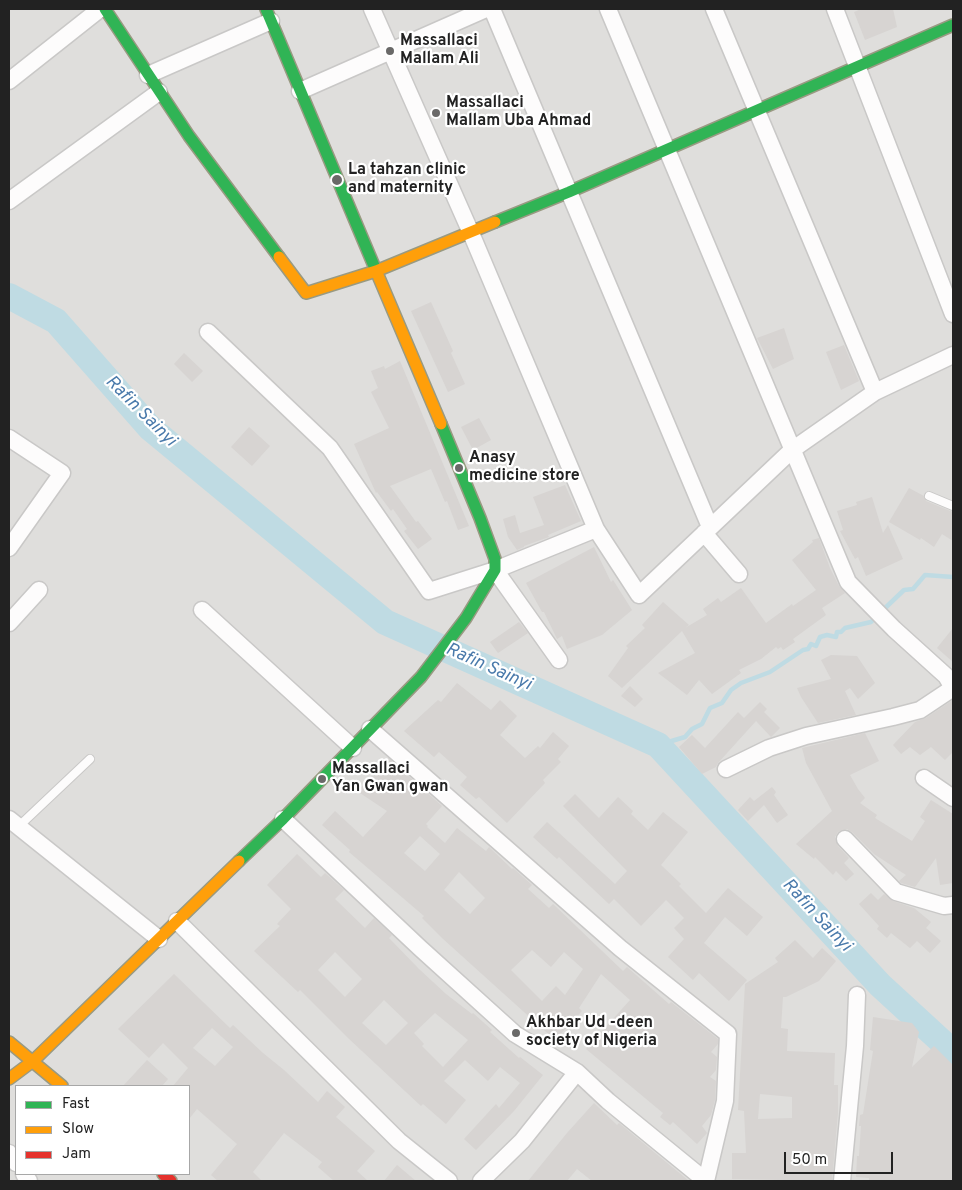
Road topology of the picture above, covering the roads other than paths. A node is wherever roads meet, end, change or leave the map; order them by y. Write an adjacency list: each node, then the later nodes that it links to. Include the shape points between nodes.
1 (100, 9): 14 (street)
2 (105, 9): 13 (street)
3 (372, 9): 11 (street)
4 (486, 9): 11 (street)
5 (492, 9): 19 (street)
6 (608, 9): 18 (street)
7 (714, 9): 17 (street)
8 (835, 9): 12 (street)
9 (268, 15): 13 (street); 15 (street)
10 (953, 25): 12 (street)
11 (390, 51): 15 (street); 21 (street)
12 (858, 66): 17 (street); 23 (street)
13 (148, 75): 16 (street)
14 (9, 81)
15 (300, 91): 22 (street)
16 (159, 92): 20 (street); 22 (street, via 306,293)
17 (756, 110): 18 (street); 26 (street)
18 (666, 149): 19 (street); 28 (street)
19 (569, 192): 21 (street); 32 (street)
20 (9, 201)
21 (470, 232): 22 (street); 31 (street)
22 (376, 271): 34 (street, via 480,518 496,559)
23 (953, 314)
24 (208, 332): 34 (street, via 330,448 429,591)
25 (953, 355): 26 (street)
26 (875, 392): 28 (street)
27 (9, 438): 33 (street, via 62,473)
28 (792, 450): 32 (street); 40 (street, via 848,582 946,676)
29 (929, 496): 30 (lane)
30 (953, 506)
31 (596, 529): 32 (street, via 639,595); 34 (street)
32 (707, 530): 35 (street)
33 (9, 548)
34 (495, 570): 39 (street); 41 (street, via 466,618 421,677)
35 (739, 574)
36 (39, 590): 38 (street)
37 (202, 610): 42 (street)
38 (9, 623)
39 (558, 660)
40 (953, 688): 44 (street, via 920,710 806,736 769,748)
41 (370, 729): 42 (street); 61 (street, via 620,948 728,1034 725,1100)
42 (352, 748): 47 (street)
43 (90, 759): 48 (lane)
44 (726, 769)
45 (924, 778): 46 (street)
46 (953, 798)
47 (283, 819): 51 (street); 56 (street, via 515,1034)
48 (13, 823): 52 (street)
49 (845, 839): 50 (street, via 896,892)
50 (950, 908)
51 (178, 921): 52 (street); 59 (street, via 399,1141)
52 (159, 939): 55 (street)
53 (857, 995): 62 (street)
54 (9, 1042): 55 (street)
55 (34, 1061): 57 (street); 58 (street)
56 (577, 1072): 60 (street, via 522,1141); 61 (street)
57 (9, 1079)
58 (61, 1085)
59 (449, 1181)
60 (481, 1181)
61 (706, 1181)
62 (842, 1181)

